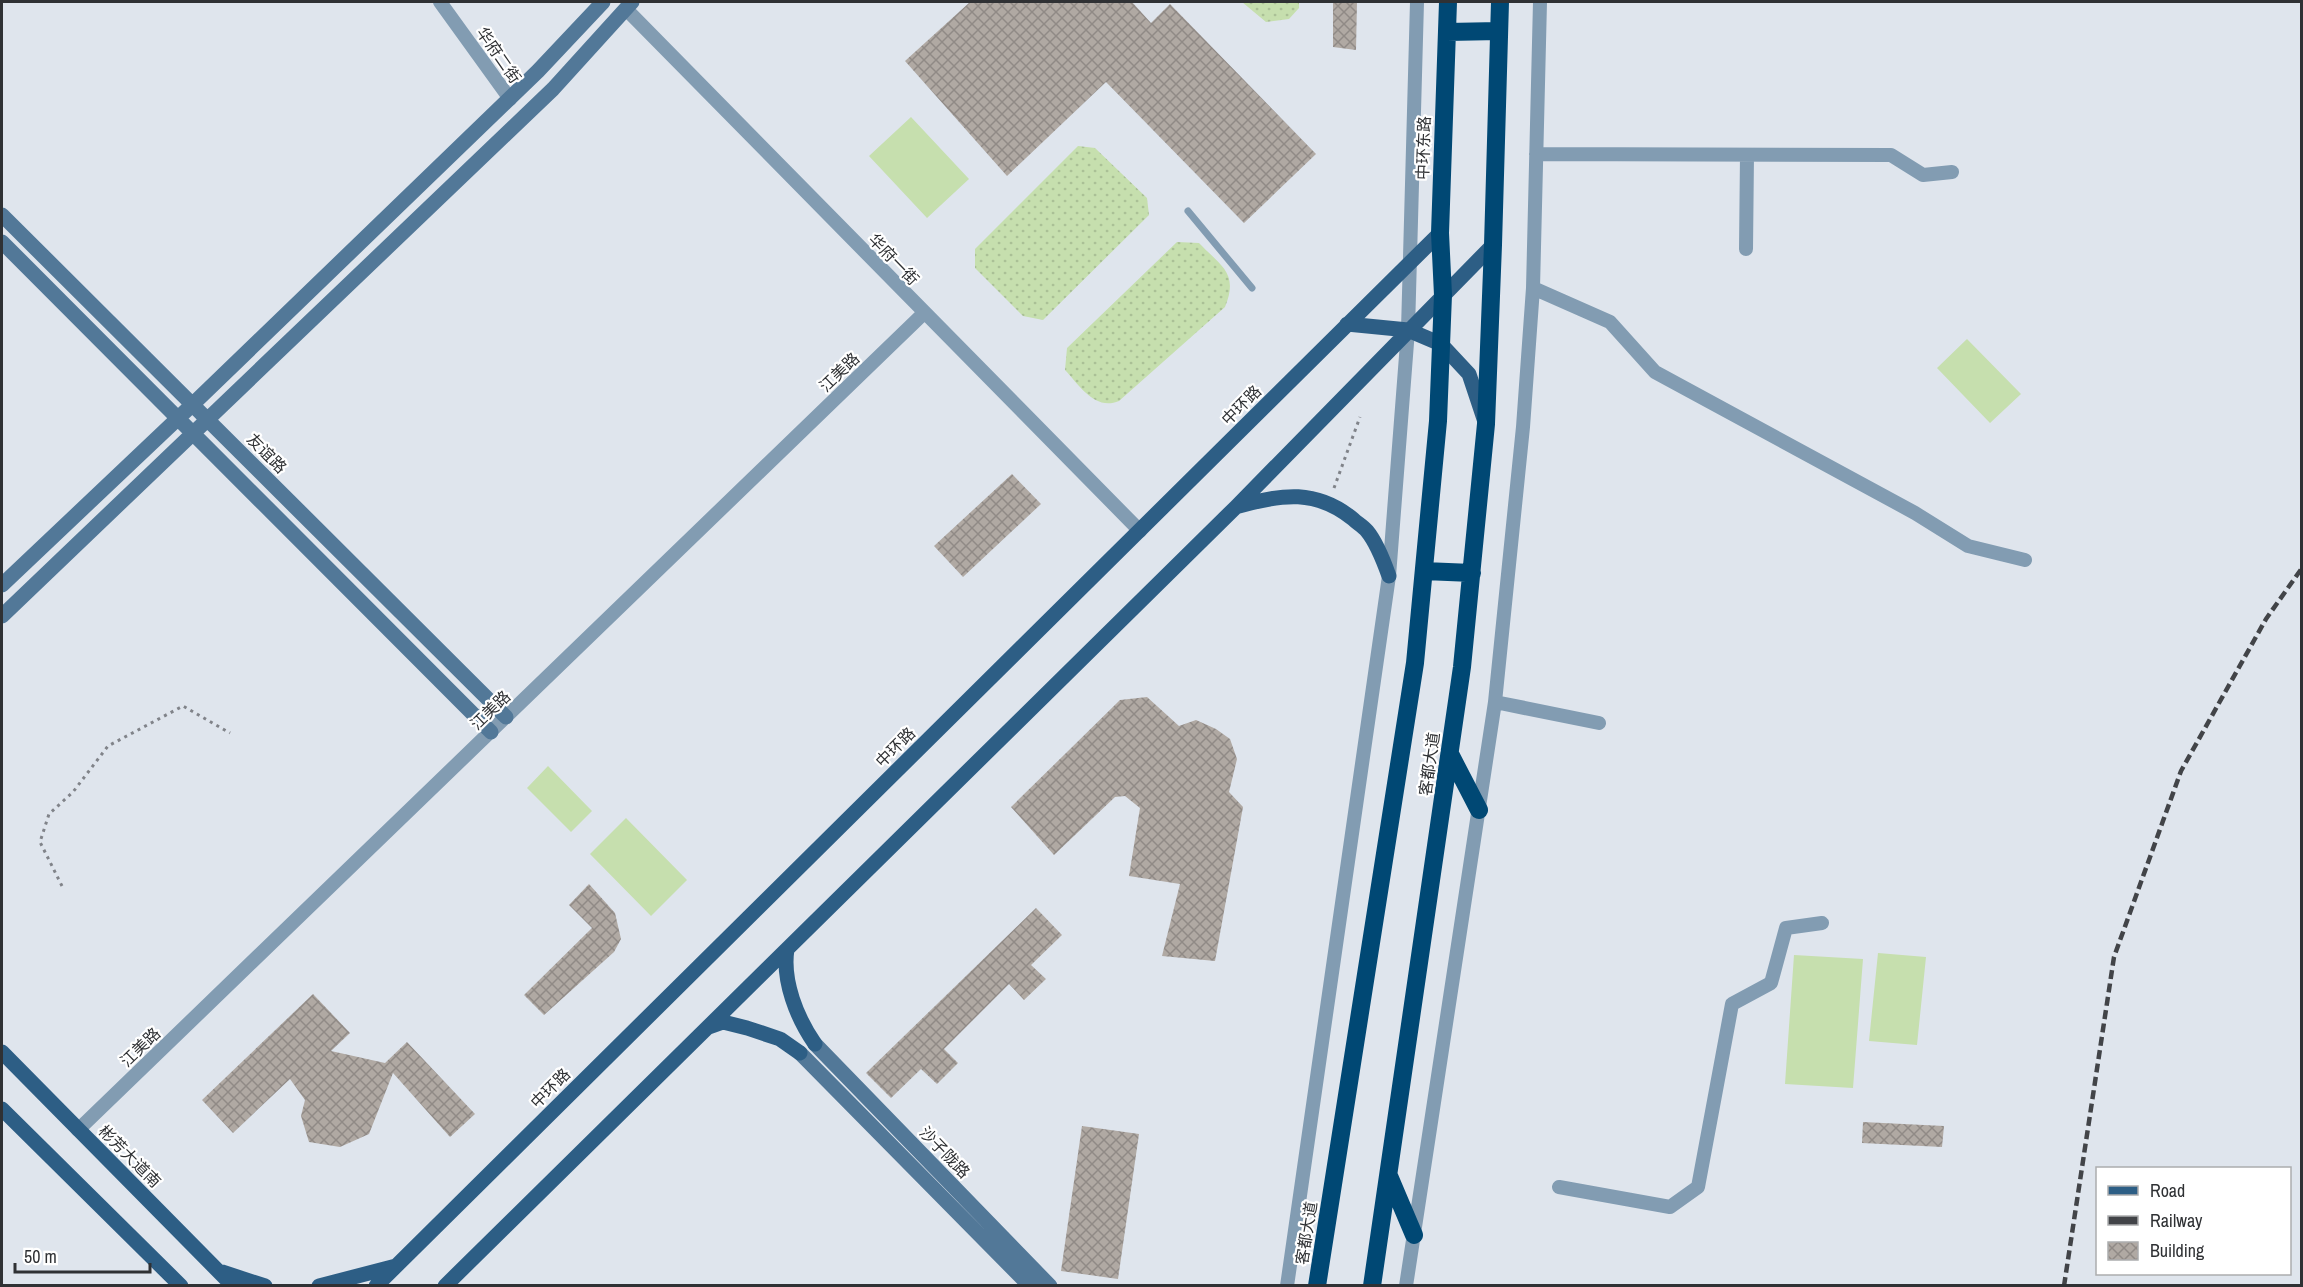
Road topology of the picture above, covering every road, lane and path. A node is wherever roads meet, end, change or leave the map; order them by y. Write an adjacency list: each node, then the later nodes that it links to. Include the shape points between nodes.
1 (440, 2): 10 (street, 华府二街)
2 (603, 2): 10 (street)
3 (1417, 2): 20 (street)
4 (1448, 2): 9 (highway, 中环东路)
5 (1500, 2): 8 (highway)
6 (1540, 2): 11 (street)
7 (629, 5): 24 (street, 华府一街); 31 (street, via 553,89)
8 (1499, 31): 9 (highway); 18 (highway)
9 (1447, 32): 16 (highway, 中环东路)
10 (510, 99): 28 (street)
11 (1536, 154): 12 (street); 22 (street)
12 (1747, 155): 13 (street, via 1891,155 1923,175); 19 (street)
13 (1952, 172)
14 (1188, 211): 21 (lane)
15 (2, 215): 28 (street, 友谊路)
16 (1440, 233): 20 (main road, 中环路); 23 (highway, 中环东路)
17 (2, 242): 30 (street)
18 (1493, 245): 23 (main road); 32 (highway, 客都大道)
19 (1746, 249)
20 (1410, 263): 25 (main road, 中环路); 26 (street)
21 (1252, 288)
22 (1533, 288): 37 (street, via 1610,322 1655,372 1915,513 1968,546); 43 (street)
23 (1443, 295): 26 (main road); 27 (highway, 客都大道)
24 (924, 313): 36 (street, 华府一街); 44 (street, 江美路)
25 (1347, 324): 26 (main road); 36 (main road, 中环路)
26 (1408, 330): 27 (main road); 35 (main road); 40 (street)
27 (1442, 344): 32 (main road, via 1468,374); 38 (highway, 客都大道)
28 (192, 405): 30 (street); 31 (street, 友谊路)
29 (1360, 417): 34 (path)
30 (177, 418): 33 (street); 41 (street)
31 (208, 420): 33 (street); 44 (street, 友谊路)
32 (1486, 424): 39 (highway, 客都大道)
33 (194, 434): 42 (street); 46 (street)
34 (1331, 495)
35 (1236, 507): 40 (main road, via 1270,497 1297,495 1322,500 1367,531); 52 (main road)
36 (1140, 531): 62 (main road, 中环路)
37 (2025, 560)
38 (1424, 571): 39 (highway); 73 (highway, 客都大道, via 1415,663)
39 (1472, 573): 48 (highway, 客都大道)
40 (1389, 576): 72 (street)
41 (2, 585)
42 (2, 616)
43 (1495, 702): 45 (street); 49 (street)
44 (506, 717): 46 (street, 江美路)
45 (1599, 723)
46 (491, 732): 58 (street, 江美路)
47 (230, 733): 50 (path, via 183,706 108,746 73,792 49,814 40,842)
48 (1450, 754): 49 (highway); 59 (highway, 客都大道)
49 (1479, 810): 61 (street)
50 (62, 886)
51 (1822, 923): 60 (street, via 1786,928 1771,983 1732,1004 1698,1187 1670,1207)
52 (787, 949): 53 (main road); 54 (main road, via 784,966 790,988 802,1025)
53 (706, 1028): 56 (main road, via 723,1022 747,1028 780,1039); 69 (main road)
54 (815, 1044): 71 (street, 沙子陇路)
55 (2, 1053): 58 (main road, 彬芳大道南)
56 (801, 1053): 70 (street, 沙子陇路)
57 (2, 1109): 64 (main road)
58 (78, 1130): 63 (main road, 彬芳大道南)
59 (1389, 1174): 61 (highway); 74 (highway, 客都大道)
60 (1559, 1187)
61 (1414, 1235): 75 (street)
62 (396, 1266): 67 (main road); 68 (main road, 中环路)
63 (220, 1271): 65 (main road, 彬芳大道南); 66 (main road)
64 (181, 1286)
65 (234, 1286)
66 (265, 1286)
67 (319, 1286)
68 (376, 1286)
69 (445, 1286)
70 (1030, 1286)
71 (1050, 1286)
72 (1287, 1286)
73 (1317, 1286)
74 (1372, 1286)
75 (1406, 1286)

